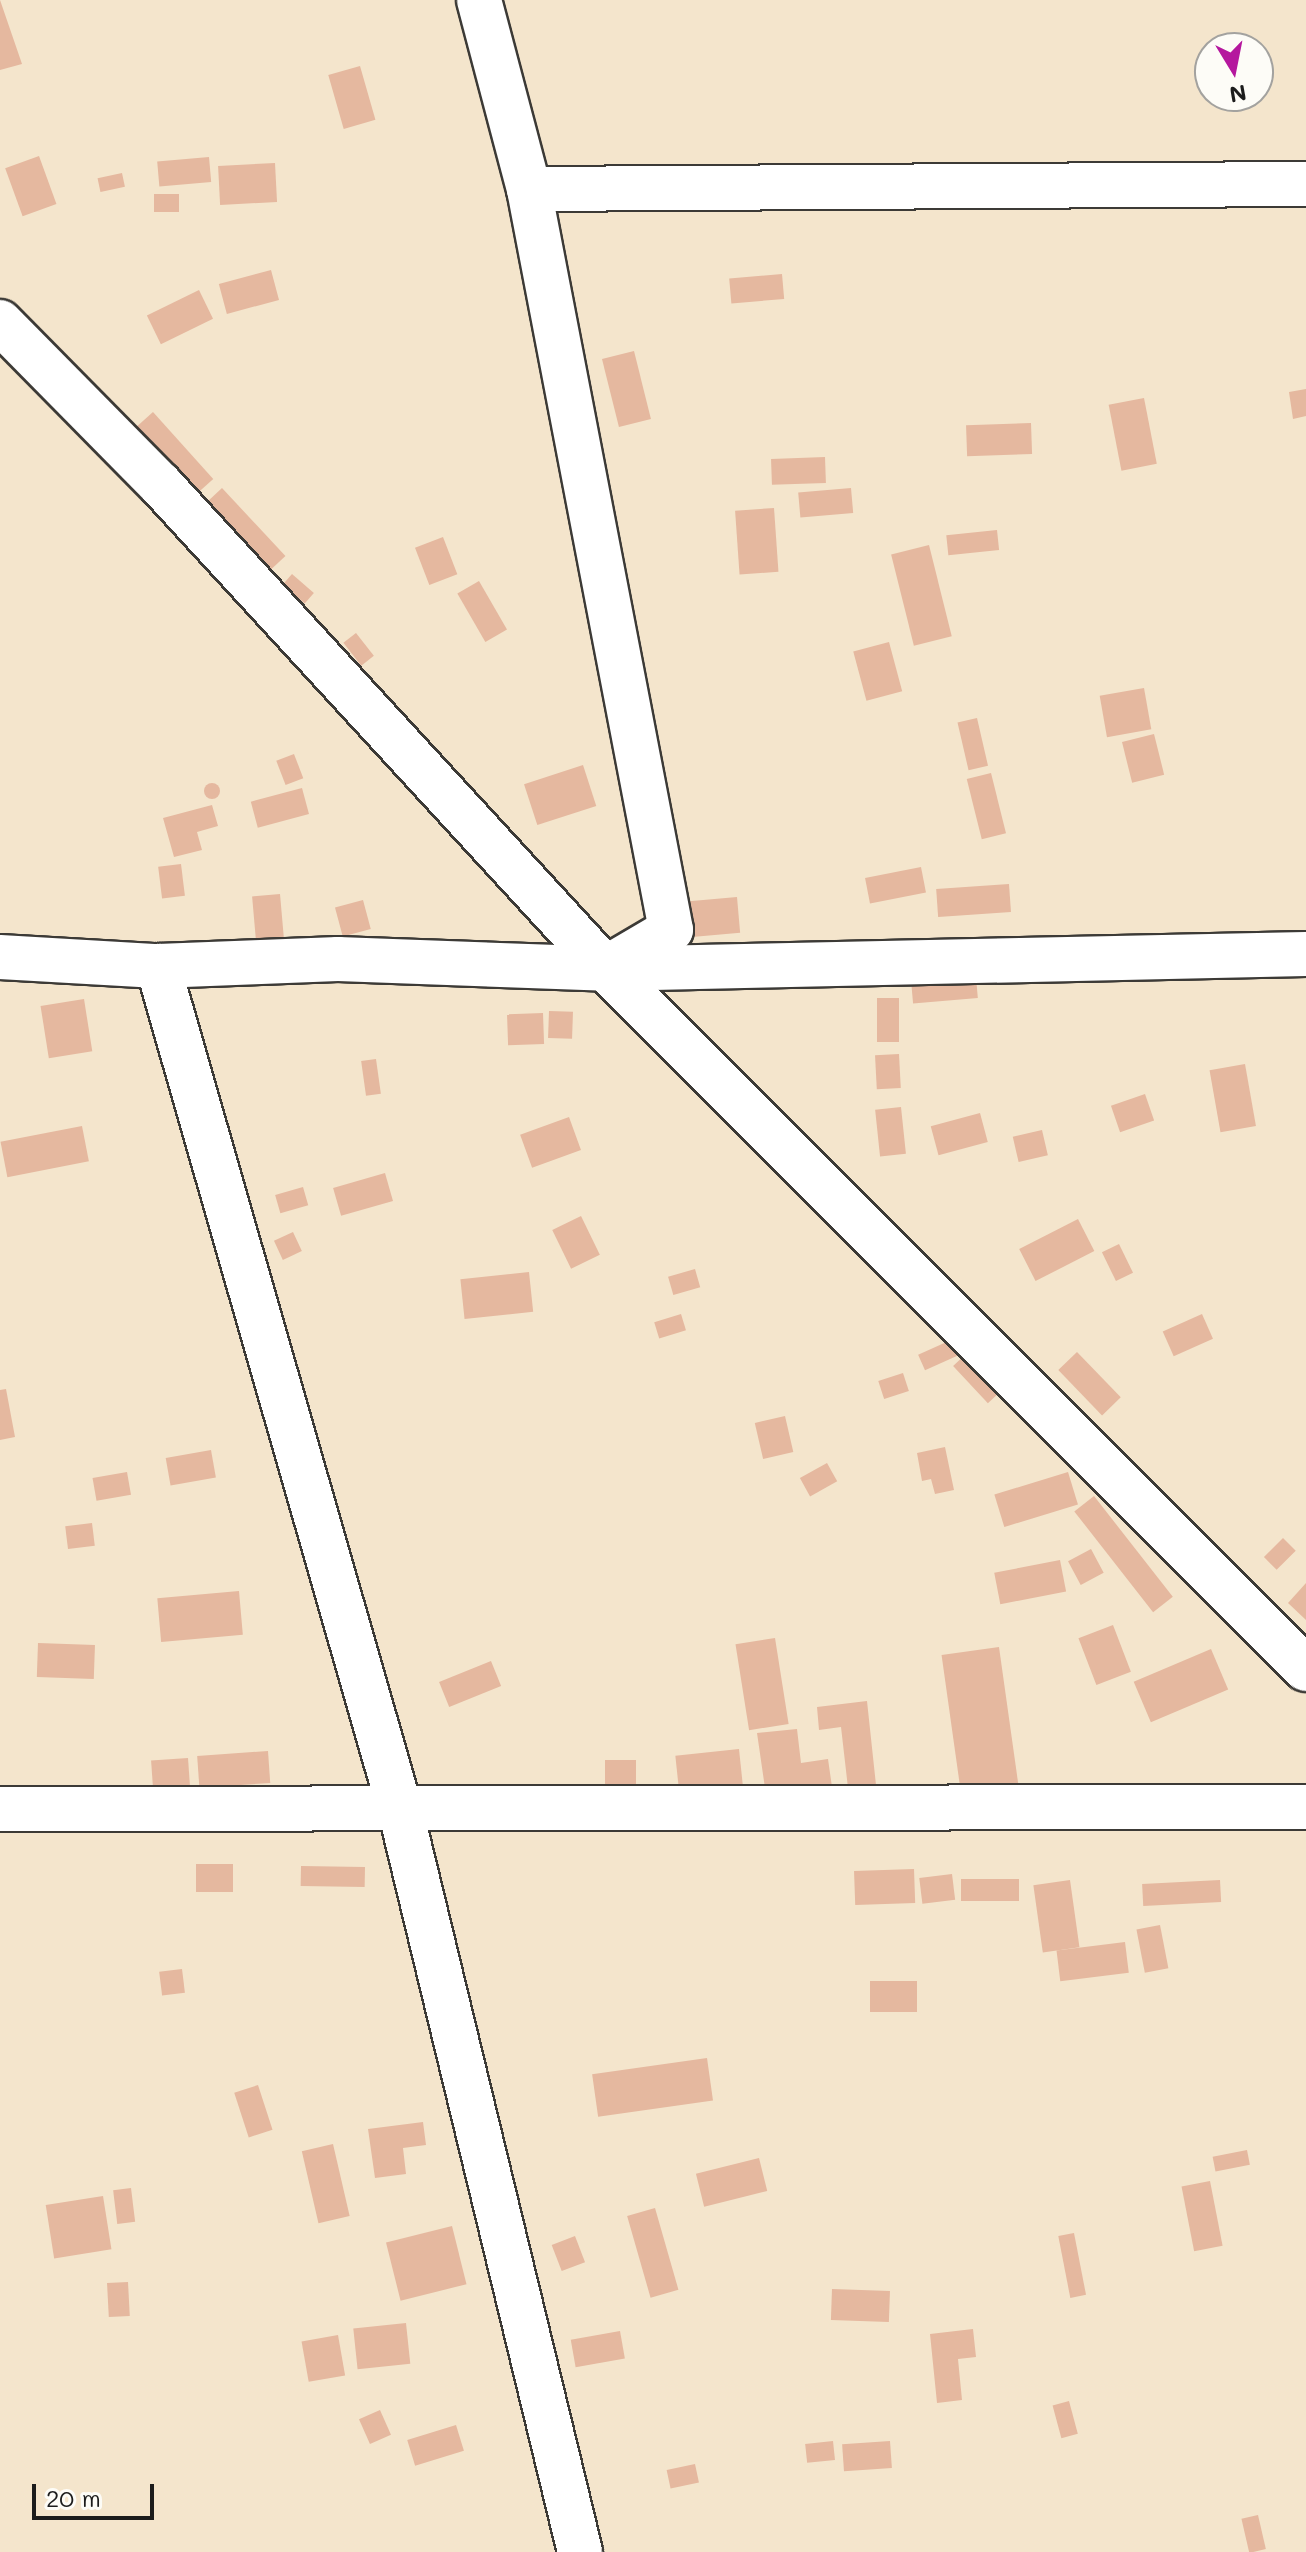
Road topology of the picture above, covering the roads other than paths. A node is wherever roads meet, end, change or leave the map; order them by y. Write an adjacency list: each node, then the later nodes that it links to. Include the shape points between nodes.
1 (479, 0): 3 (street)
2 (1306, 184): 3 (street)
3 (529, 189): 8 (street, via 671,930)
4 (0, 322): 8 (street, via 160,484)
5 (1306, 954): 8 (street)
6 (0, 957): 7 (street)
7 (158, 966): 8 (street, via 338,959); 12 (street)
8 (606, 969): 9 (street)
9 (1306, 1669)
10 (1306, 1807): 12 (street)
11 (0, 1809): 12 (street)
12 (401, 1813): 13 (street)
13 (580, 2552)

